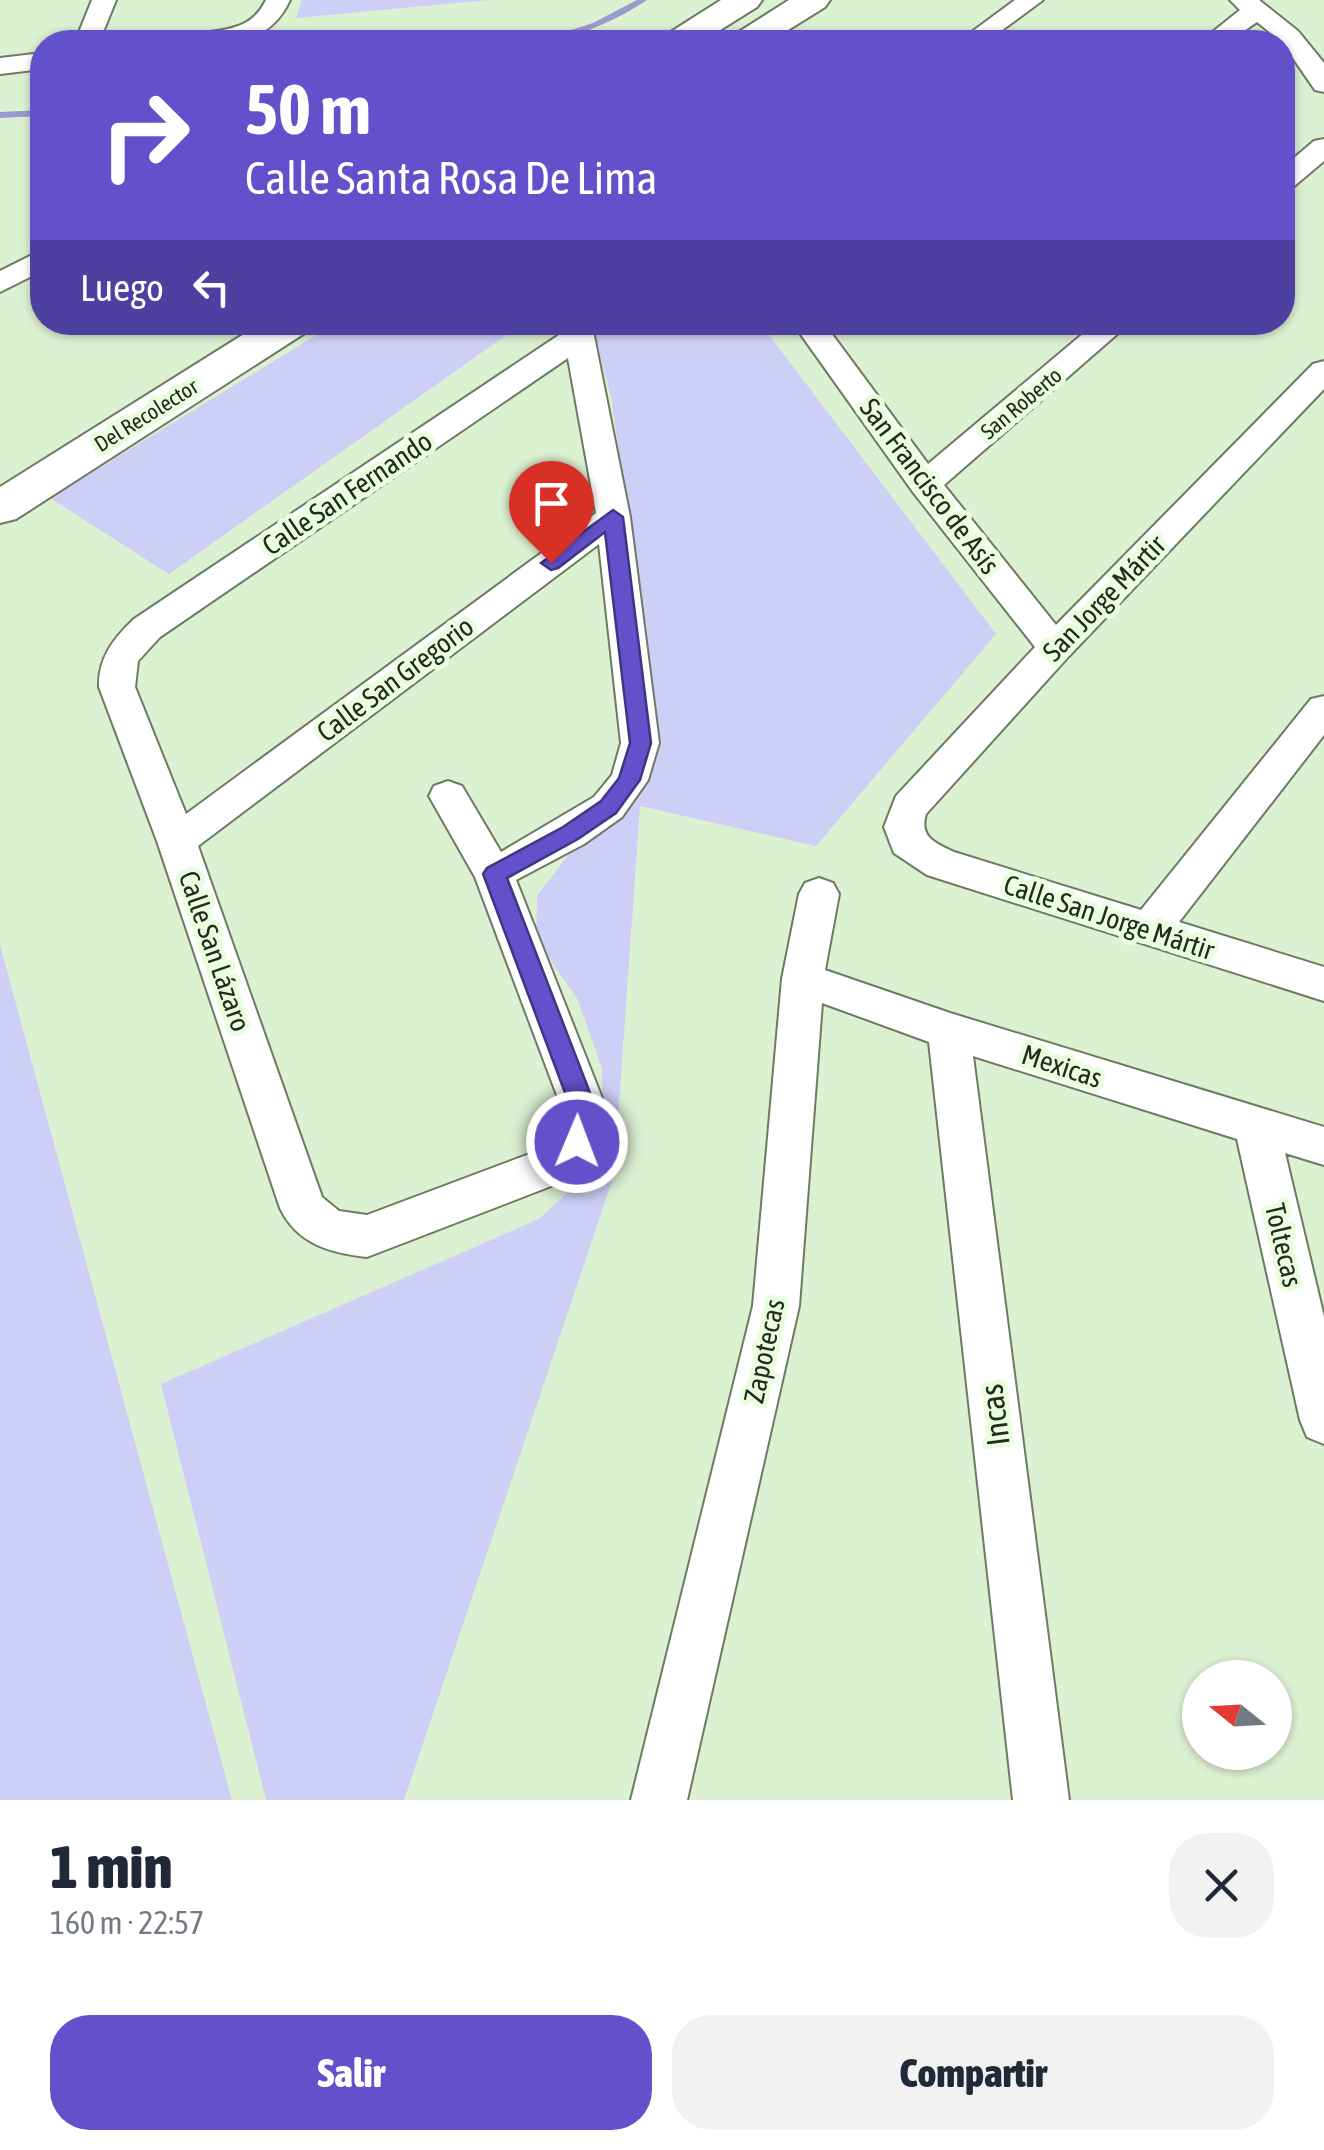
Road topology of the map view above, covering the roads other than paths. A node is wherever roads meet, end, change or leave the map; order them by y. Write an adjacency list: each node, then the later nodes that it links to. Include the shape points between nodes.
1 (104, 0): 7 (street)
2 (278, 0): 8 (street, via 272,18)
3 (746, 0): 9 (street)
4 (813, 0): 10 (street)
5 (1031, 0): 11 (street)
6 (1249, 5): 12 (street); 13 (street)
7 (92, 30)
8 (255, 30)
9 (697, 30)
10 (765, 30)
11 (987, 30)
12 (1224, 30)
13 (1278, 30)
14 (1295, 44): 17 (street)
15 (30, 62): 16 (street)
16 (0, 66)
17 (1324, 84)
18 (1324, 147): 19 (street)
19 (1295, 171)
20 (30, 266): 21 (street)
21 (0, 283)
22 (203, 335): 29 (street, Del Recolector)
23 (272, 335): 31 (street, Del Recolector)
24 (568, 335): 34 (street, Calle San Fernando, via 147,628)
25 (576, 335): 32 (street)
26 (823, 335): 30 (street, San Francisco de Asís)
27 (1101, 335): 30 (street, San Roberto)
28 (1324, 371): 33 (street, San Jorge Mártir)
29 (0, 463)
30 (925, 484): 33 (street, San Francisco de Asís)
31 (0, 508)
32 (613, 517): 38 (street, Calle San Gregorio); 39 (street, via 640,743 629,780 608,807)
33 (1055, 648): 37 (street, San Jorge Mártir, via 910,806)
34 (122, 655): 38 (street, Calle San Lázaro, via 117,687)
35 (1324, 709): 41 (street)
36 (448, 796): 39 (street)
37 (902, 835): 41 (street, Calle San Jorge Mártir, via 914,851 941,864)
38 (177, 841): 39 (street, Calle San Lázaro, via 304,1208 315,1224 336,1233 367,1236 556,1164 577,1142 580,1098)
39 (494, 874)
40 (819, 894): 42 (street, Zapotecas)
41 (1149, 930): 43 (street, Calle San Jorge Mártir)
42 (803, 979): 44 (street, Mexicas); 48 (street, Zapotecas, via 776,1306)
43 (1324, 984)
44 (949, 1030): 45 (street, Mexicas); 49 (street, Incas)
45 (1257, 1128): 46 (street, Mexicas); 47 (street, Toltecas)
46 (1324, 1146)
47 (1324, 1420)
48 (659, 1800)
49 (1042, 1800)

